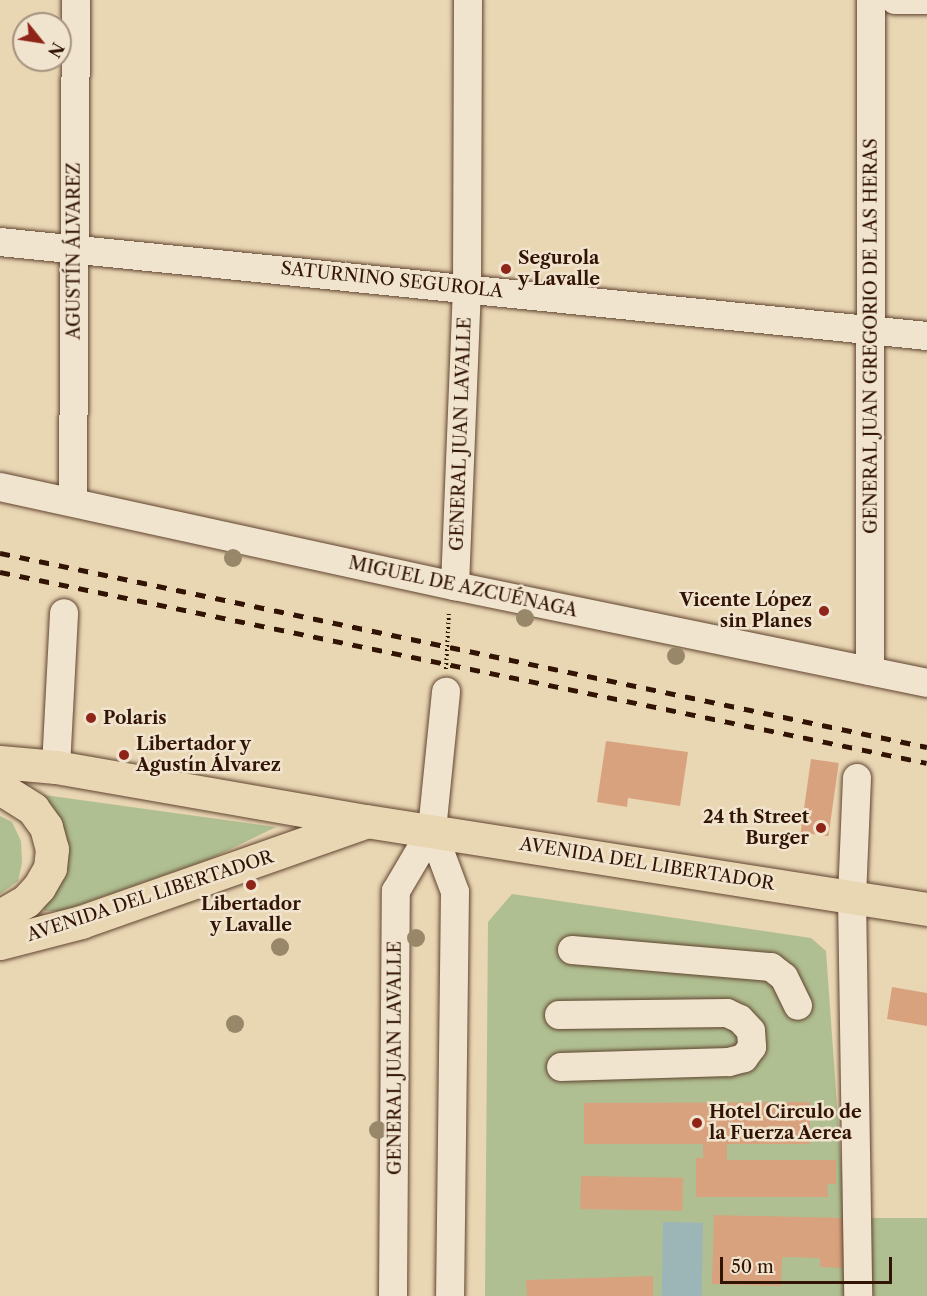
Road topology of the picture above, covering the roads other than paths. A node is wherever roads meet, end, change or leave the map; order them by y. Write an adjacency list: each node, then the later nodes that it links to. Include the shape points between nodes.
1 (76, 0): 7 (street, AGUSTÍN ÁLVAREZ)
2 (468, 0): 8 (street, GENERAL JUAN LAVALLE)
3 (871, 0): 9 (street, GENERAL JUAN GREGORIO DE LAS HERAS)
4 (895, 0): 5 (street)
5 (927, 0)
6 (0, 242): 7 (street, SATURNINO SEGUROLA)
7 (73, 250): 8 (street, SATURNINO SEGUROLA); 12 (street, AGUSTÍN ÁLVAREZ)
8 (467, 288): 9 (street, SATURNINO SEGUROLA); 13 (street, GENERAL JUAN LAVALLE)
9 (872, 330): 10 (street, SATURNINO SEGUROLA); 15 (street, GENERAL JUAN GREGORIO DE LAS HERAS)
10 (927, 336)
11 (0, 487): 12 (street, MIGUEL DE AZCUÉNAGA)
12 (73, 502): 13 (street, MIGUEL DE AZCUÉNAGA)
13 (455, 586): 15 (street, MIGUEL DE AZCUÉNAGA)
14 (64, 613): 19 (street)
15 (870, 671): 16 (street, MIGUEL DE AZCUÉNAGA)
16 (927, 682)
17 (446, 692): 23 (street, GENERAL JUAN LAVALLE)
18 (0, 762): 19 (main road, AVENIDA DEL LIBERTADOR)
19 (56, 767): 22 (main road, AVENIDA DEL LIBERTADOR)
20 (857, 778): 24 (street)
21 (0, 788): 26 (main road, via 33,810 46,827 52,849 50,868 39,887 26,902)
22 (366, 821): 23 (main road, AVENIDA DEL LIBERTADOR); 27 (main road, AVENIDA DEL LIBERTADOR, via 102,915)
23 (432, 830): 24 (main road, AVENIDA DEL LIBERTADOR); 32 (street, GENERAL JUAN LAVALLE, via 396,891); 33 (street, GENERAL JUAN LAVALLE, via 455,892)
24 (852, 897): 25 (main road, AVENIDA DEL LIBERTADOR); 34 (street)
25 (927, 909)
26 (0, 916)
27 (0, 942)
28 (572, 950): 29 (street, via 771,968 784,977)
29 (798, 1006)
30 (559, 1015): 31 (street, via 727,1013 751,1031 752,1047 744,1058 729,1062)
31 (561, 1067)
32 (393, 1296)
33 (450, 1296)
34 (858, 1296)

